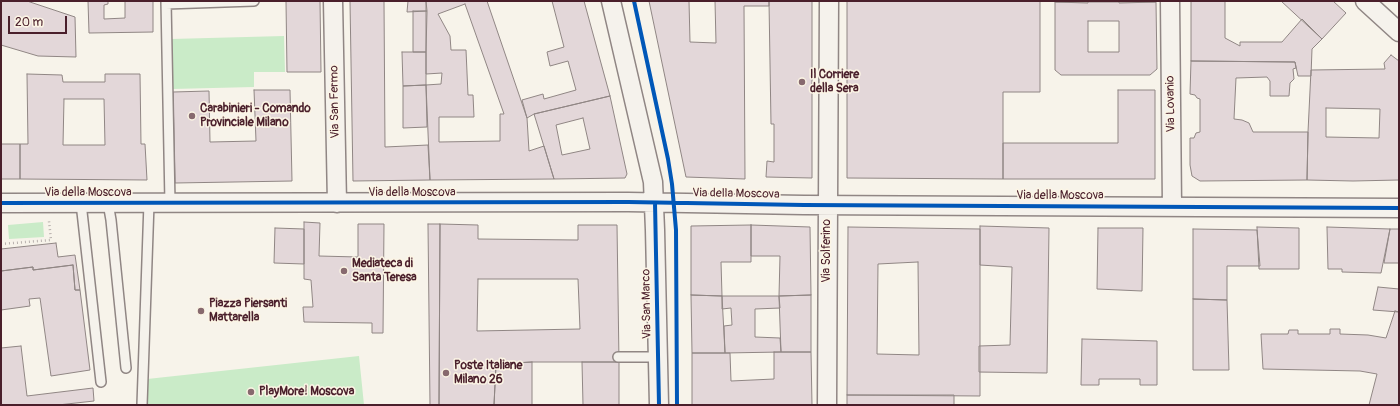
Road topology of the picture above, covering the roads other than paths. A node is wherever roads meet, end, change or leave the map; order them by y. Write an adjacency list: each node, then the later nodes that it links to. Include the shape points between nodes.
1 (254, 1): 7 (lane)
2 (333, 1): 14 (street, Via San Fermo)
3 (611, 1): 15 (street, Via San Marco, via 653,182)
4 (829, 1): 16 (street, Via Solferino)
5 (1170, 1): 17 (street, Via Lovanio)
6 (1365, 1): 8 (street)
7 (166, 2): 13 (lane)
8 (1399, 32)
9 (1, 203): 10 (street, Via della Moscova)
10 (81, 203): 11 (street, Via della Moscova); 22 (lane)
11 (108, 203): 12 (street, Via della Moscova); 21 (lane)
12 (149, 203): 13 (street, Via della Moscova); 23 (lane)
13 (170, 203): 14 (street, Via della Moscova)
14 (337, 203): 15 (street, Via della Moscova)
15 (654, 203): 16 (street, Via della Moscova); 19 (street, Via San Marco)
16 (828, 204): 17 (street, Via della Moscova); 25 (street, Via Solferino)
17 (1172, 207): 18 (street, Via della Moscova)
18 (1399, 208)
19 (658, 356): 20 (lane); 24 (street, Via San Marco)
20 (618, 357)
21 (126, 368)
22 (101, 382)
23 (142, 405)
24 (659, 405)
25 (827, 405)

